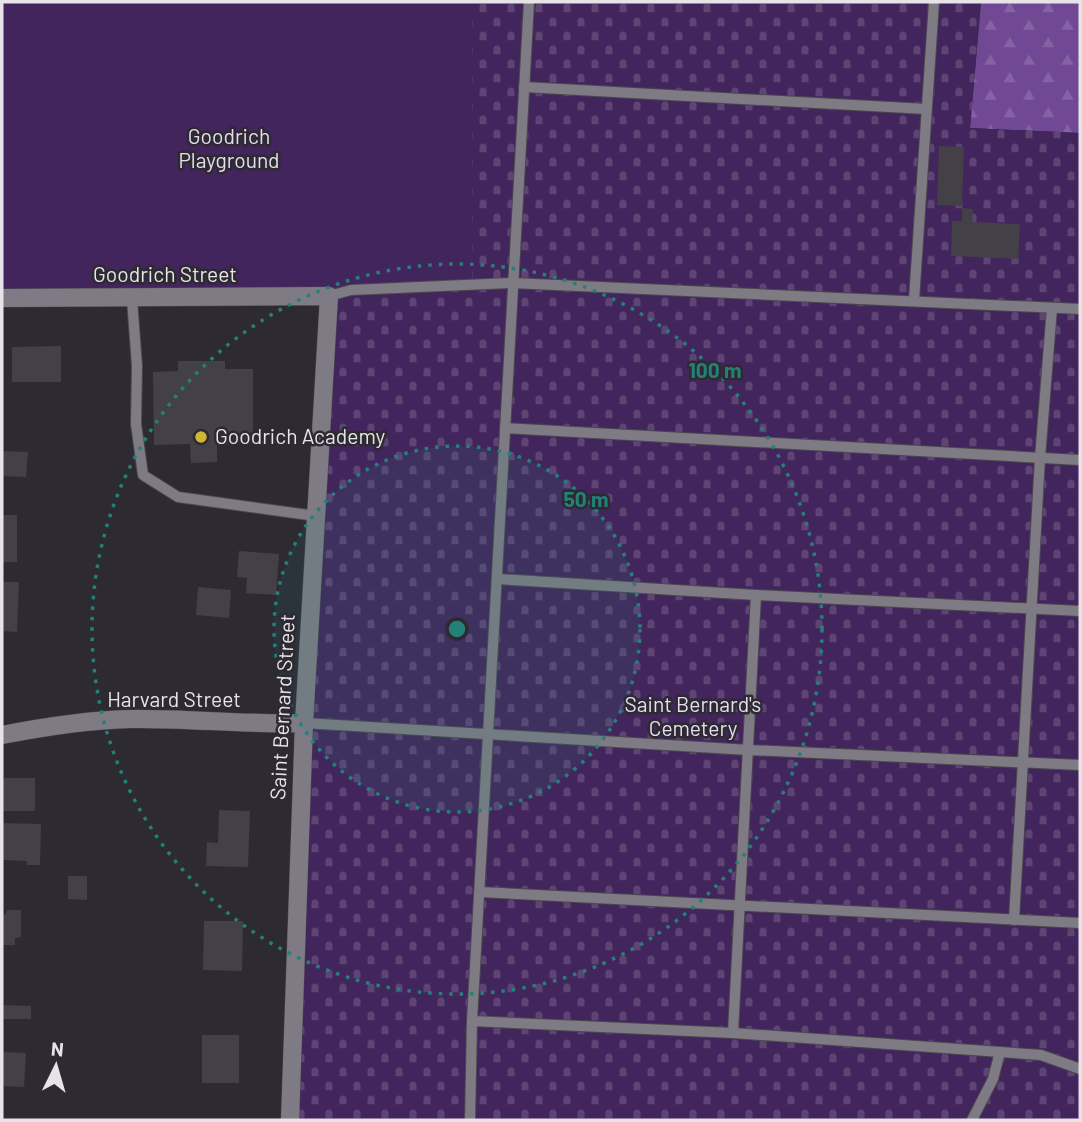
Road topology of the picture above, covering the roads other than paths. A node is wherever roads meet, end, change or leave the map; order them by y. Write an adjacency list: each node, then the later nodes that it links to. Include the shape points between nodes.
1 (529, 2): 3 (lane)
2 (934, 2): 4 (lane)
3 (524, 87): 4 (lane); 5 (lane)
4 (926, 109): 9 (lane)
5 (512, 283): 6 (lane, via 351,290); 9 (lane); 12 (lane)
6 (328, 296): 8 (street, Goodrich Street); 15 (street, Saint Bernard Street)
7 (2, 298): 8 (street, Goodrich Street)
8 (132, 299): 15 (lane, via 135,424 143,475 178,497)
9 (914, 300): 10 (lane)
10 (1052, 308): 11 (lane); 13 (lane)
11 (1080, 309)
12 (505, 428): 13 (lane); 16 (lane)
13 (1040, 458): 14 (lane); 18 (lane)
14 (1080, 460)
15 (316, 516): 20 (street, Saint Bernard Street)
16 (498, 579): 17 (lane); 21 (lane)
17 (756, 595): 18 (lane); 23 (lane)
18 (1031, 608): 19 (lane); 24 (lane)
19 (1080, 611)
20 (304, 723): 21 (lane); 22 (street, Harvard Street, via 130,719); 34 (street, Saint Bernard Street)
21 (490, 734): 23 (lane); 26 (lane)
22 (2, 735)
23 (749, 750): 24 (lane); 27 (lane)
24 (1022, 762): 25 (lane); 28 (lane)
25 (1080, 765)
26 (480, 892): 27 (lane); 30 (lane)
27 (740, 905): 28 (lane); 31 (lane)
28 (1014, 920): 29 (lane)
29 (1080, 923)
30 (472, 1021): 31 (lane); 35 (lane)
31 (733, 1033): 32 (lane)
32 (1000, 1052): 33 (lane, via 1041,1055); 36 (lane, via 993,1079)
33 (1080, 1069)
34 (290, 1120)
35 (470, 1120)
36 (972, 1120)

